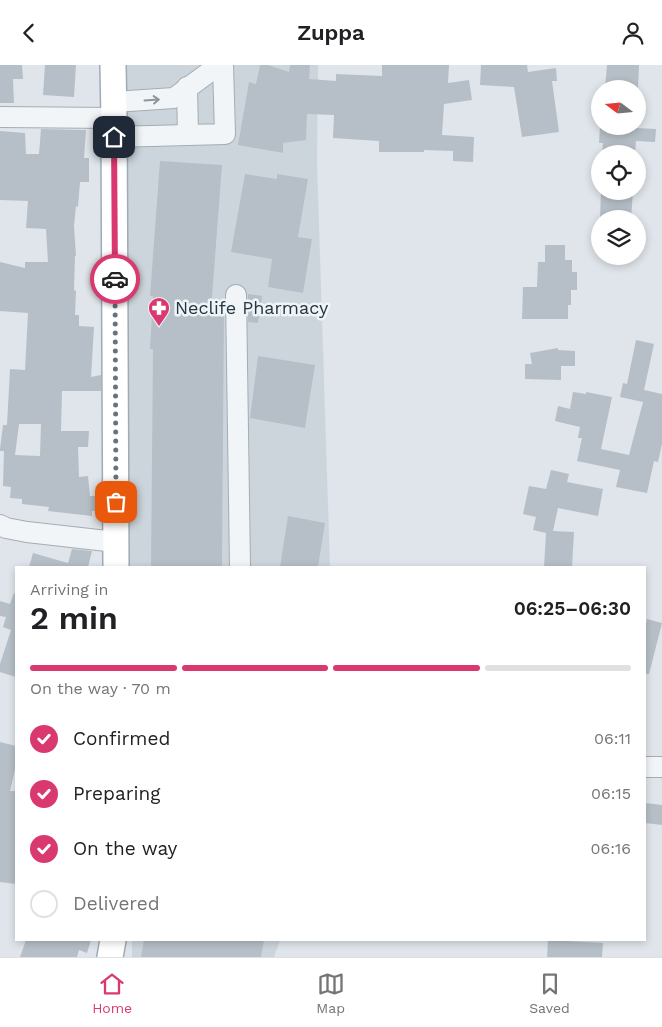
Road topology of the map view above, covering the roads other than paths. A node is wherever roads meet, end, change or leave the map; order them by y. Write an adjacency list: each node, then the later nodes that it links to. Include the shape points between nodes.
1 (112, 65): 5 (main road)
2 (221, 65): 3 (street); 6 (street, via 225,134)
3 (187, 87): 5 (street, one-way to 3, via 174,98); 6 (street)
4 (0, 117): 5 (street)
5 (114, 119): 6 (street); 9 (main road)
6 (188, 135)
7 (236, 295): 11 (street)
8 (0, 525): 9 (street, via 28,532)
9 (116, 542): 10 (main road)
10 (116, 566)
11 (240, 566)
12 (646, 767): 13 (street)
13 (662, 767)

